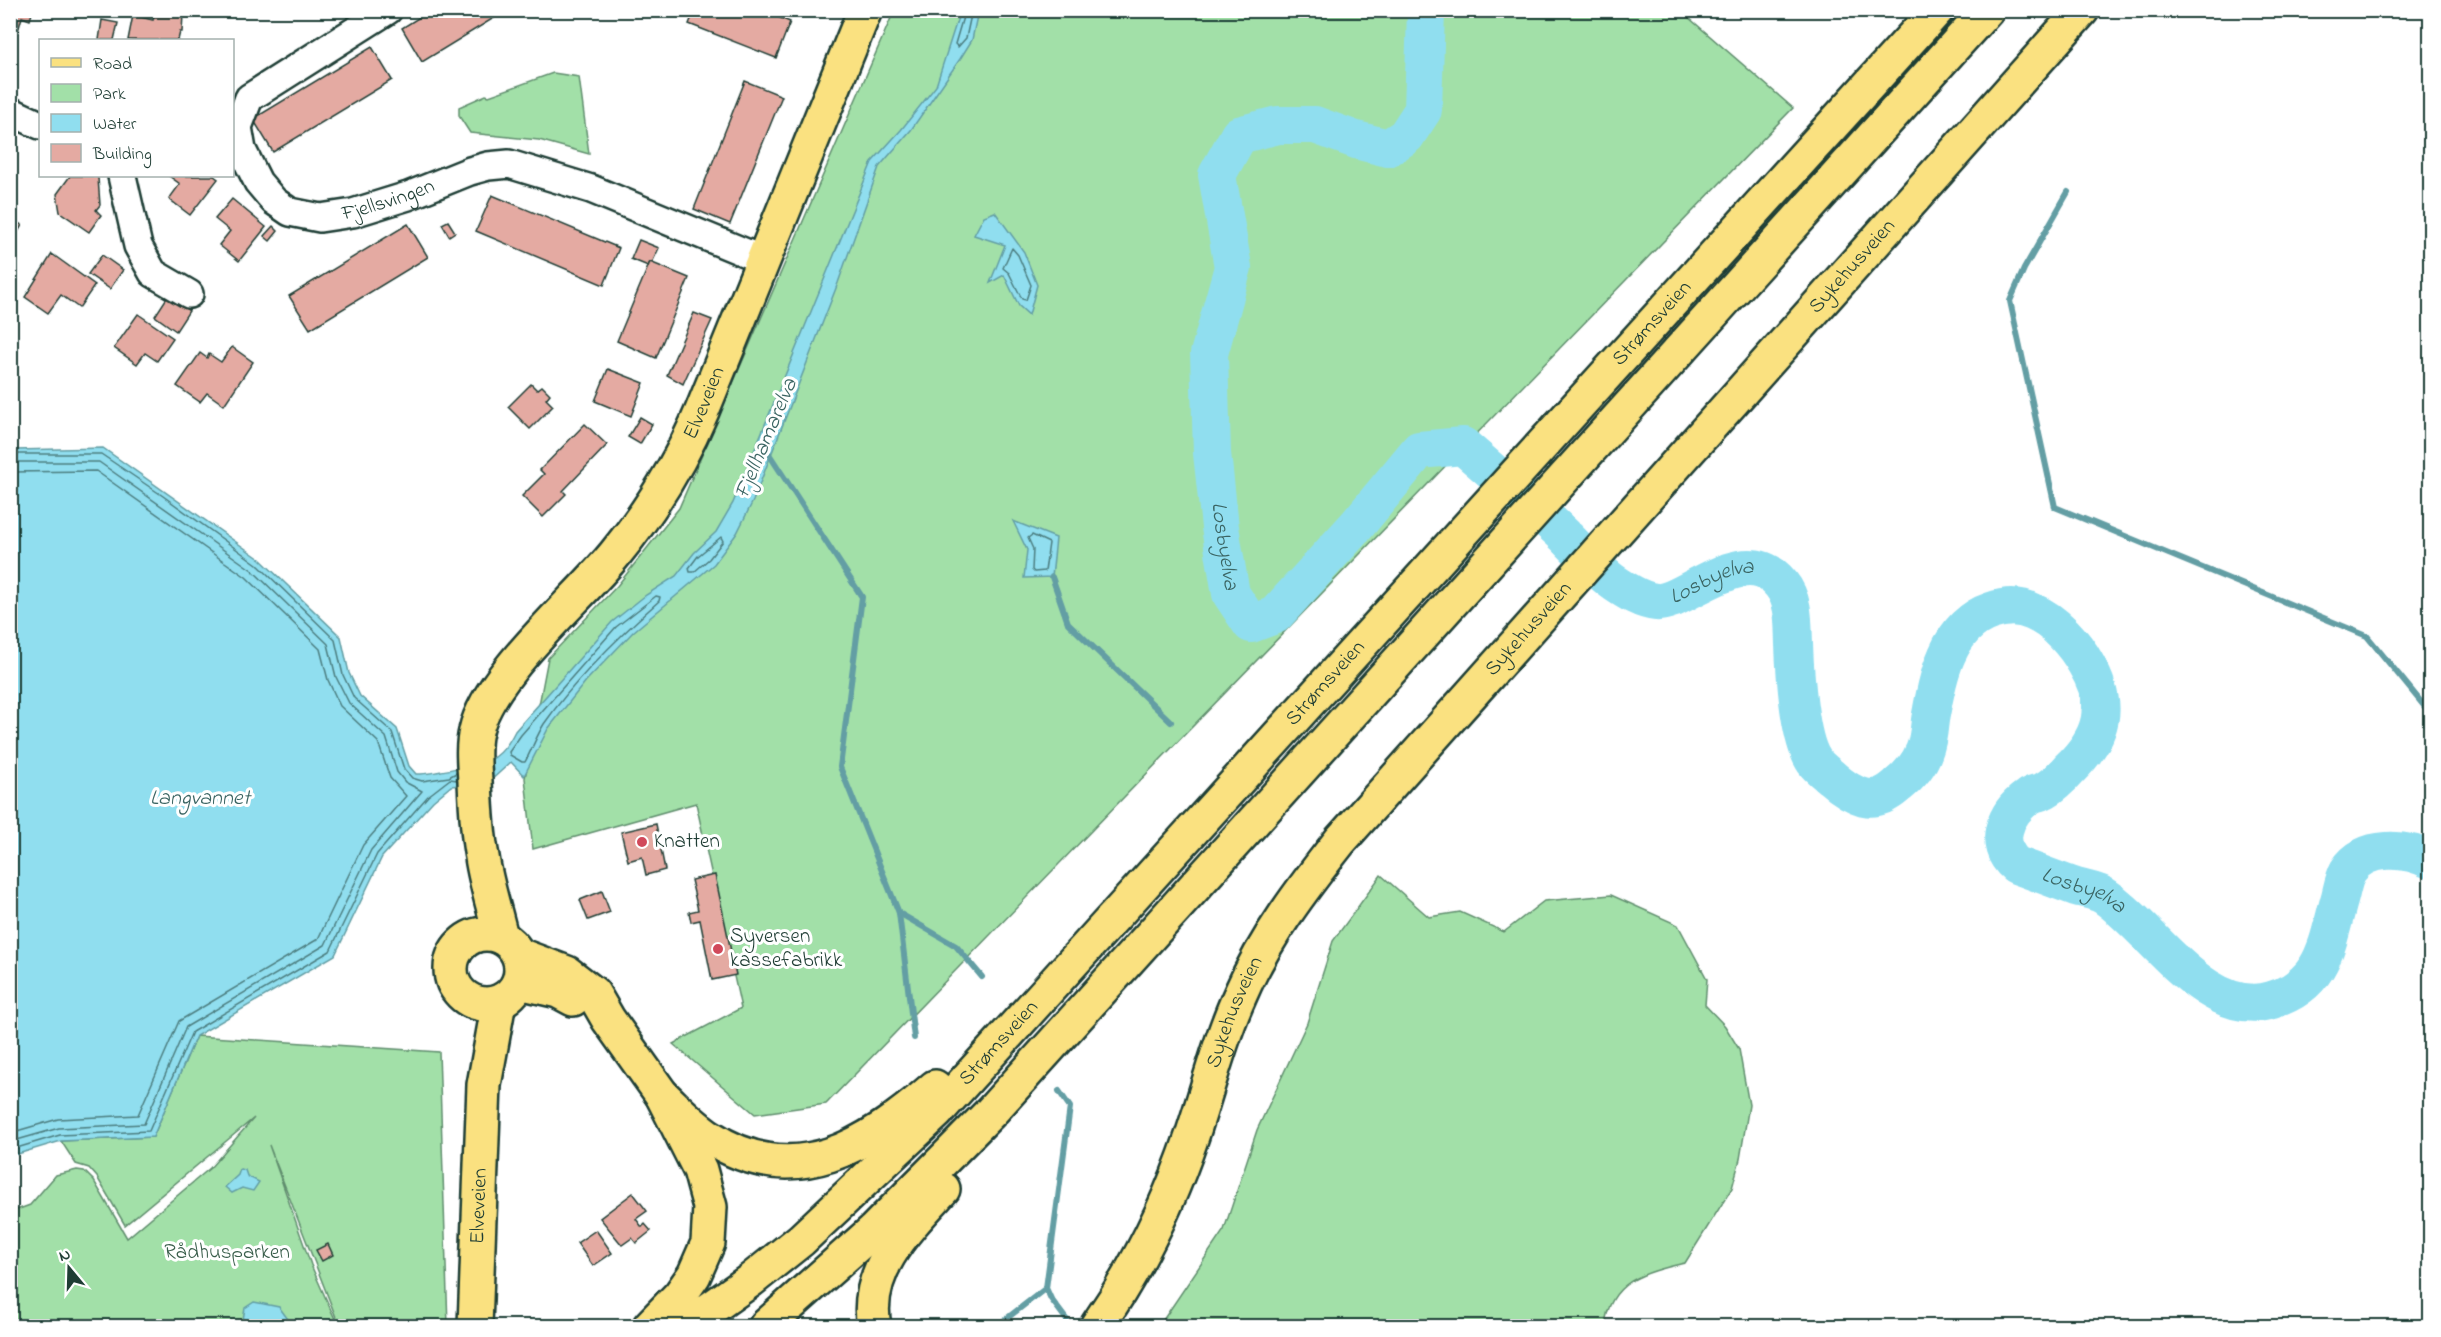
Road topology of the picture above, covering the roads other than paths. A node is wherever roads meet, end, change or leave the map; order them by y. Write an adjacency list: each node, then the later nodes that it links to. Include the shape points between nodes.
1 (388, 10): 9 (street, Fjellsvingen, via 249,99 238,127 242,150 258,182 290,212 320,218 353,213 470,171 509,164 591,189)
2 (1937, 10): 12 (main road, Strømsveien)
3 (1987, 10): 11 (main road, Strømsveien)
4 (2082, 10): 24 (main road, Sykehusveien, via 1340,842 1299,894 1254,967 1232,1014 1182,1163 1155,1229 1139,1262)
5 (858, 13): 9 (main road, Elveveien)
6 (10, 111): 7 (street)
7 (39, 125)
8 (122, 177): 10 (street, via 138,246 153,273)
9 (763, 260): 13 (main road, Elveveien, via 702,411 671,474 614,555 525,652 494,693 477,726 474,752)
10 (189, 294)
11 (1423, 635): 22 (main road, Strømsveien, via 991,1112 874,1230); 23 (main road, via 1284,814 938,1194 889,1253 874,1291)
12 (1307, 705): 18 (main road, via 1024,994 954,1071 872,1136 816,1160 796,1163 756,1158 708,1136); 21 (main road, Strømsveien, via 938,1112 801,1240)
13 (482, 858): 14 (main road, Elveveien); 15 (main road, Elveveien)
14 (468, 938): 15 (main road, via 490,933); 16 (main road, Elveveien, via 454,953 450,972 458,991)
15 (510, 969): 16 (main road, via 482,1004); 17 (main road, Elveveien); 18 (main road, via 608,1019)
16 (466, 998): 17 (main road, Elveveien)
17 (484, 1085): 19 (main road, Elveveien)
18 (662, 1095): 20 (main road, via 708,1191 710,1227 694,1275)
19 (475, 1326)
20 (650, 1326)
21 (686, 1326)
22 (766, 1326)
23 (874, 1326)
24 (1097, 1326)

